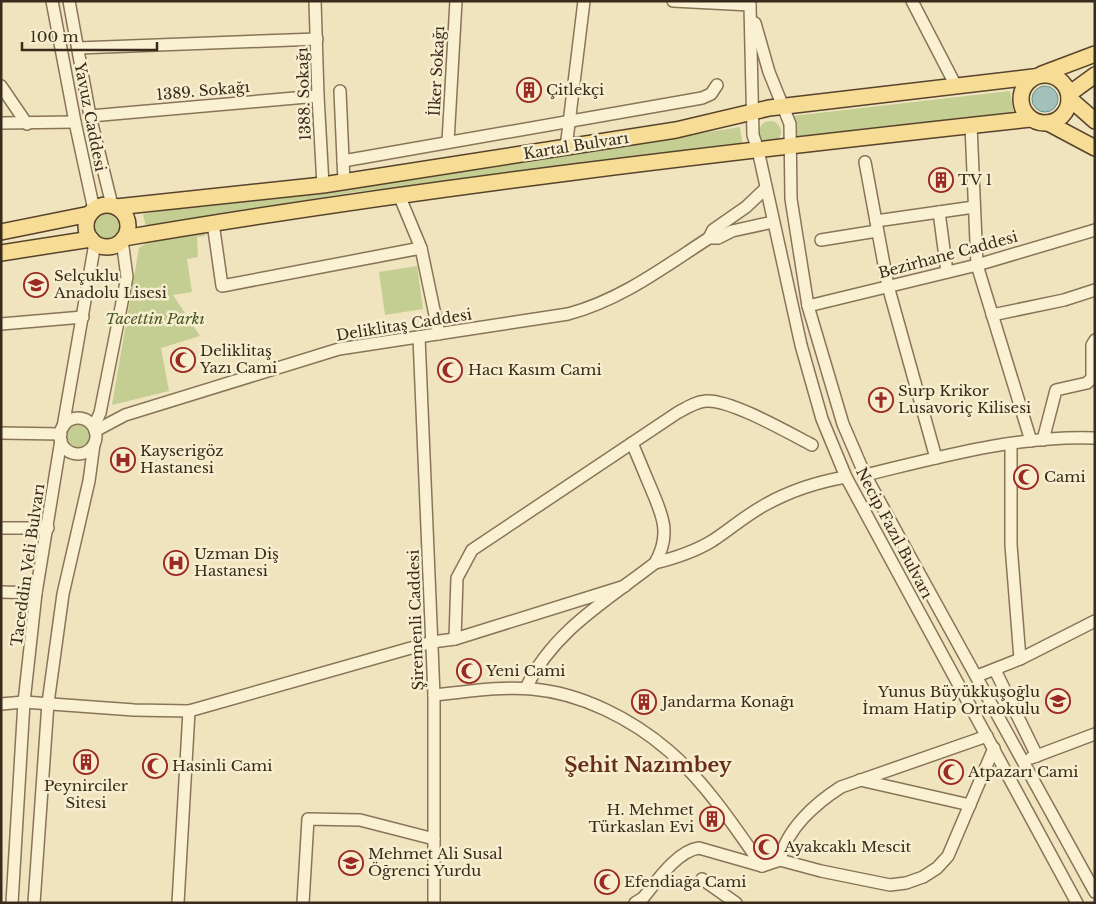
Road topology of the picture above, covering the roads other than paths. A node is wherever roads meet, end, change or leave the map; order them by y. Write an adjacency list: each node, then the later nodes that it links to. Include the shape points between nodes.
1 (52, 1): 27 (street, Yavuz Caddesi)
2 (69, 1): 11 (street, Yavuz Caddesi)
3 (315, 1): 10 (street, 1388. Sokağı)
4 (456, 1): 32 (street, İlker Sokağı)
5 (584, 1): 25 (street)
6 (673, 1): 7 (street)
7 (677, 1): 9 (street)
8 (912, 1): 17 (street)
9 (749, 3): 21 (street, Necip Fazıl Bulvarı, via 768,72); 22 (street, Necip Fazıl Bulvarı)
10 (317, 39): 11 (street); 19 (street, 1388. Sokağı)
11 (78, 48): 23 (street, Yavuz Caddesi)
12 (1095, 54): 14 (main road, Kartal Bulvarı)
13 (1095, 75): 20 (main road)
14 (1037, 76): 17 (main road, Kartal Bulvarı); 20 (main road, via 1058,78); 24 (main road, via 1023,87 1020,99 1023,110)
15 (717, 85): 25 (street, via 711,94 702,98)
16 (1, 86): 30 (street)
17 (956, 86): 21 (main road, Kartal Bulvarı)
18 (340, 91): 37 (street)
19 (318, 96): 23 (street, 1389. Sokağı); 40 (street, 1388. Sokağı)
20 (1069, 96): 26 (main road); 29 (main road, via 1063,115)
21 (782, 107): 22 (main road, Kartal Bulvarı); 33 (street, Necip Fazıl Bulvarı, via 790,124)
22 (752, 112): 34 (main road, Kartal Bulvarı, via 676,130); 36 (street, Necip Fazıl Bulvarı, via 753,135)
23 (90, 116): 43 (street, Yavuz Caddesi)
24 (1031, 119): 29 (main road); 31 (main road, Kartal Bulvarı)
25 (569, 121): 32 (street); 34 (street)
26 (1095, 121)
27 (75, 122): 30 (street); 45 (street, Yavuz Caddesi)
28 (1, 123): 30 (street)
29 (1048, 123): 35 (main road)
30 (27, 124)
31 (971, 125): 33 (main road, Kartal Bulvarı); 44 (street)
32 (448, 142): 37 (street)
33 (791, 146): 36 (main road, Kartal Bulvarı); 62 (street, Necip Fazıl Bulvarı, via 791,199)
34 (566, 148): 39 (main road, Kartal Bulvarı)
35 (1095, 148)
36 (758, 150): 41 (street, Necip Fazıl Bulvarı); 42 (main road, Kartal Bulvarı)
37 (343, 161): 39 (street)
38 (866, 162): 49 (street)
39 (344, 182): 40 (main road, Kartal Bulvarı)
40 (323, 185): 43 (main road, Kartal Bulvarı)
41 (766, 188): 47 (street, Necip Fazıl Bulvarı); 52 (street, Deliklitaş Caddesi, via 713,230)
42 (399, 195): 48 (main road, Kartal Bulvarı); 56 (street)
43 (114, 206): 45 (main road, via 104,205); 53 (main road, via 123,212 128,222)
44 (974, 207): 46 (street); 58 (street)
45 (92, 212): 51 (main road); 55 (main road, via 87,218 86,229)
46 (938, 212): 49 (street); 59 (street)
47 (772, 222): 52 (street, Deliklitaş Caddesi); 80 (street, Necip Fazıl Bulvarı, via 822,419)
48 (213, 223): 53 (main road, Kartal Bulvarı); 56 (street, via 222,286)
49 (877, 226): 54 (street); 60 (street)
50 (1095, 230): 58 (street, Bezirhane Caddesi)
51 (1, 232)
52 (709, 238): 66 (street, Deliklitaş Caddesi, via 629,290 596,306 568,314)
53 (123, 239): 55 (main road, via 111,246); 69 (street, via 127,277)
54 (821, 240)
55 (93, 241): 57 (main road); 64 (street, Taceddin Veli Bulvarı)
56 (421, 248): 66 (street)
57 (1, 253)
58 (977, 265): 59 (street, Bezirhane Caddesi); 63 (street)
59 (947, 272): 60 (street, Bezirhane Caddesi)
60 (888, 286): 62 (street, Bezirhane Caddesi); 78 (street)
61 (1095, 290): 63 (street)
62 (808, 306): 79 (street, Necip Fazıl Bulvarı, via 843,424)
63 (992, 315): 73 (street)
64 (83, 317): 65 (street); 71 (street, Taceddin Veli Bulvarı)
65 (1, 324)
66 (440, 334): 67 (street, Deliklitaş Caddesi)
67 (419, 337): 69 (street, Deliklitaş Caddesi, via 324,353 125,415); 89 (street, Şiremenli Caddesi)
68 (1095, 340): 73 (street, via 1092,345 1092,378 1087,383 1056,390)
69 (94, 429): 71 (street, via 87,420 78,418 69,420); 75 (street)
70 (1, 433): 71 (street)
71 (61, 434): 75 (street, via 66,448 74,453 83,453); 82 (street, Taceddin Veli Bulvarı)
72 (1095, 438): 73 (street)
73 (1037, 440): 76 (street)
74 (632, 443): 77 (street, via 691,405 712,401 753,416); 83 (street, via 663,519 663,543); 88 (street, via 472,550 457,578)
75 (94, 444): 96 (street, via 89,482 63,594)
76 (1011, 444): 78 (street); 90 (street, via 1011,545)
77 (812, 445)
78 (936, 458): 79 (street)
79 (865, 475): 92 (street, Necip Fazıl Bulvarı)
80 (846, 477): 83 (street, via 812,485 779,498 698,548); 100 (street, Necip Fazıl Bulvarı)
81 (1, 528): 82 (street)
82 (48, 528): 86 (street, Taceddin Veli Bulvarı)
83 (655, 563): 84 (street)
84 (625, 586): 88 (street); 93 (street, via 557,640 538,664)
85 (1, 592): 86 (street)
86 (36, 593): 95 (street, Taceddin Veli Bulvarı)
87 (1095, 620): 90 (street)
88 (455, 639): 89 (street)
89 (432, 642): 94 (street, Şiremenli Caddesi); 98 (street)
90 (1020, 659): 91 (street)
91 (995, 670): 92 (street); 102 (street)
92 (977, 676): 103 (street, Necip Fazıl Bulvarı)
93 (526, 688): 94 (street); 108 (street, via 590,704 628,722 655,740 696,779)
94 (434, 695): 106 (street, Şiremenli Caddesi)
95 (24, 702): 96 (street); 97 (street); 111 (street, Taceddin Veli Bulvarı)
96 (48, 703): 98 (street); 112 (street)
97 (1, 704)
98 (189, 711): 113 (street)
99 (1095, 734): 102 (street)
100 (987, 736): 101 (street, Necip Fazıl Bulvarı); 104 (street)
101 (994, 748): 105 (street); 118 (street, Necip Fazıl Bulvarı)
102 (1037, 756): 103 (street)
103 (1023, 762): 110 (street, Necip Fazıl Bulvarı)
104 (860, 780): 105 (street); 107 (street, via 841,787 814,808 787,840)
105 (970, 805): 107 (street, via 948,856 931,872 906,883 882,884)
106 (434, 838): 114 (street, via 365,821 308,819); 115 (street, Şiremenli Caddesi)
107 (780, 860): 108 (street)
108 (762, 866): 116 (street, via 694,848 681,855)
109 (702, 879): 117 (street)
110 (1095, 892)
111 (12, 903)
112 (34, 903)
113 (178, 903)
114 (303, 903)
115 (434, 903)
116 (635, 903)
117 (736, 903)
118 (1077, 903)

